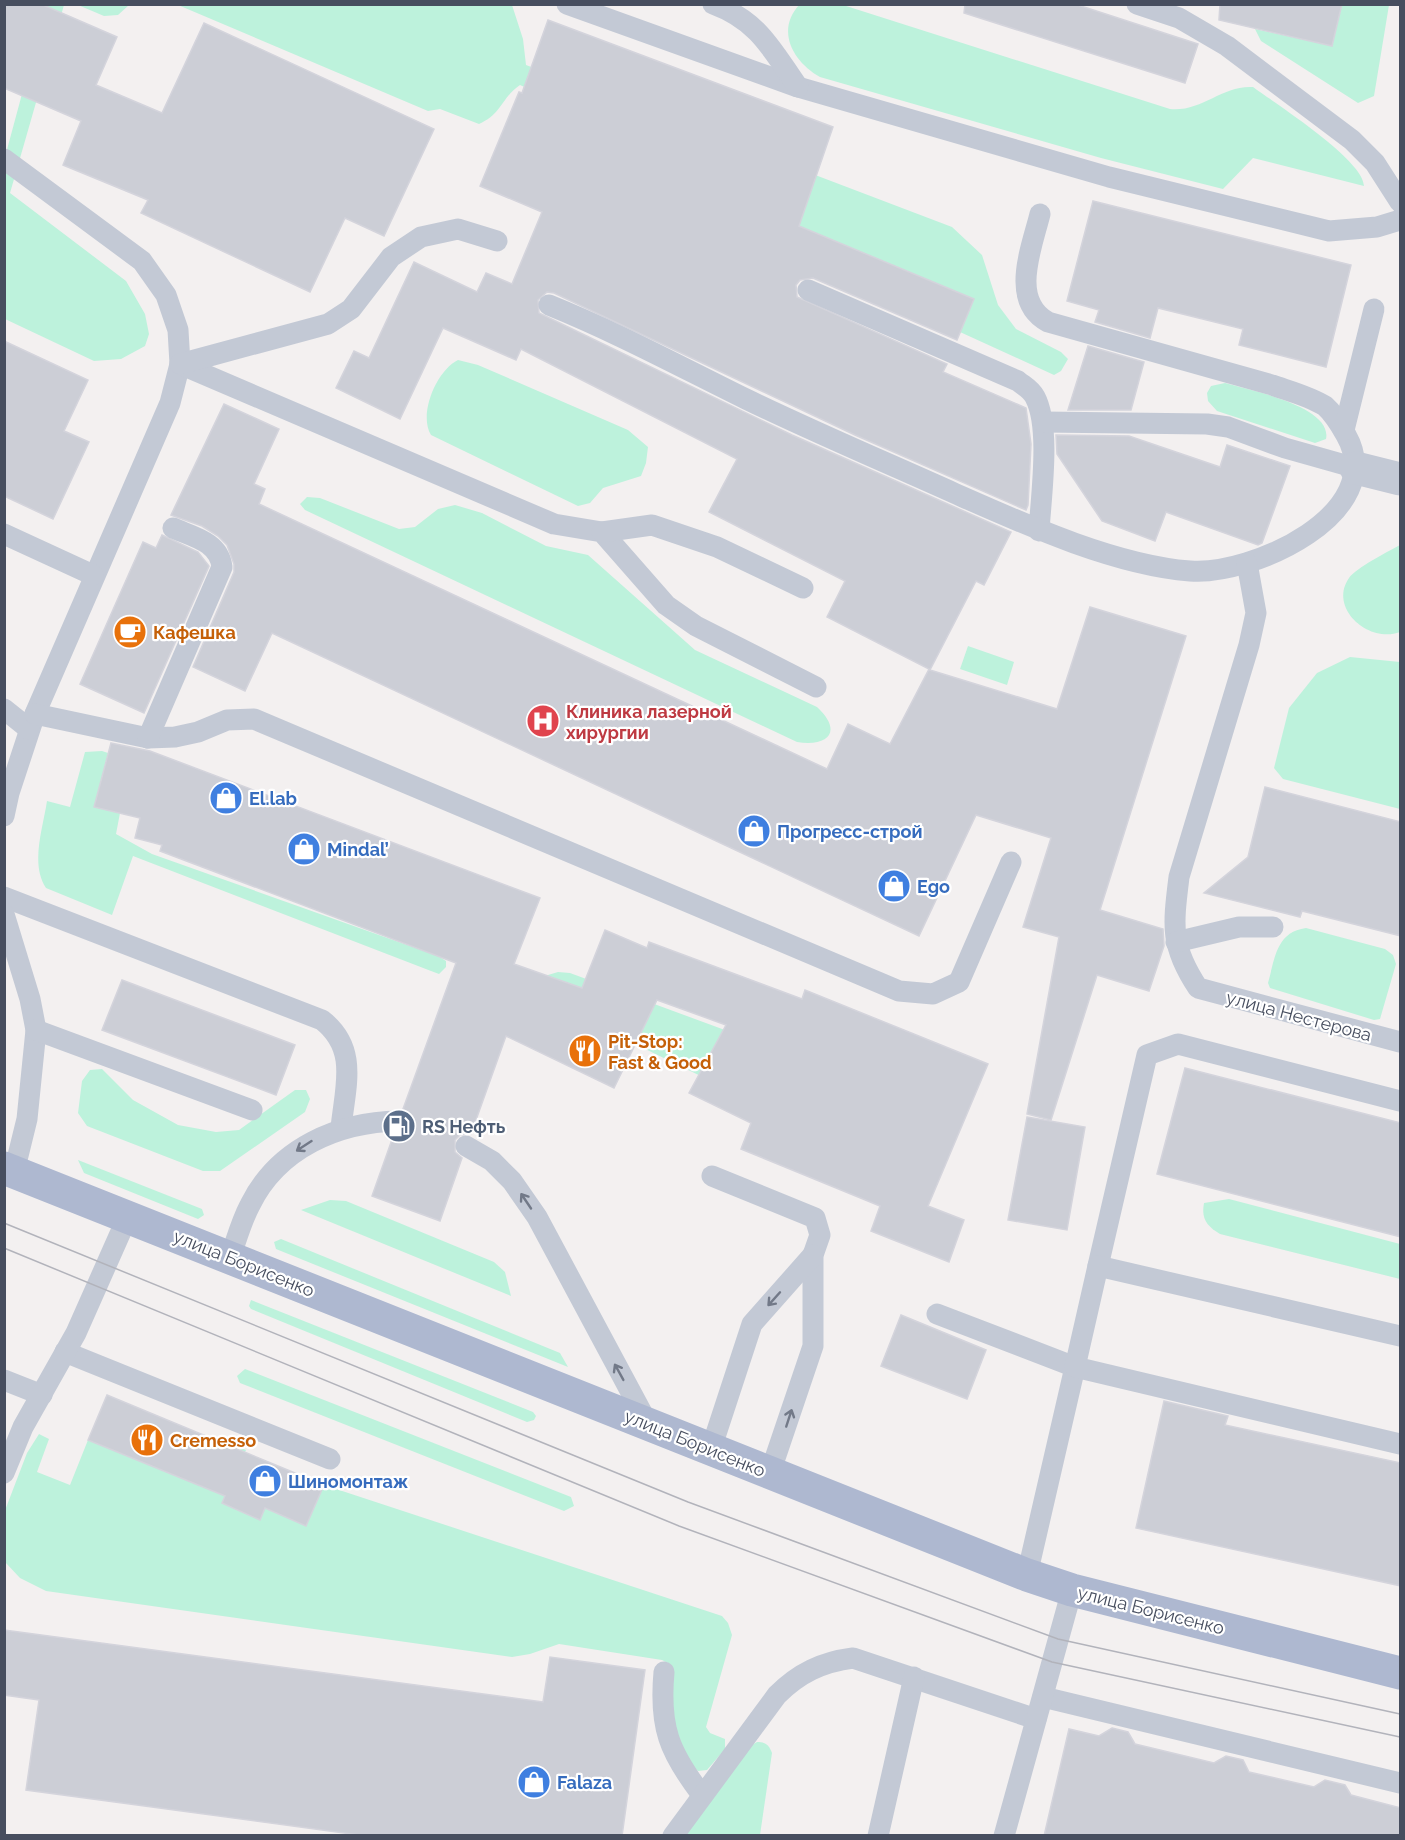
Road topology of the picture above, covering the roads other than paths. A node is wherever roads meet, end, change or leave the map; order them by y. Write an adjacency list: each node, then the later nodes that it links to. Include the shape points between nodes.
1 (567, 4): 5 (lane)
2 (713, 4): 5 (lane, via 732,11 758,29)
3 (1137, 4): 4 (lane)
4 (1181, 11): 7 (lane, via 1352,140 1375,163)
5 (798, 87): 9 (lane, via 1109,177 1329,231 1377,227)
6 (4, 159): 14 (lane, via 142,261 166,295 178,330)
7 (1401, 202)
8 (1040, 214): 16 (lane, via 1025,286 1038,317 1306,397 1326,407)
9 (1401, 220)
10 (497, 241): 14 (lane, via 458,229 421,237 391,257 351,309 328,324)
11 (807, 290): 15 (lane, via 1018,381 1035,397)
12 (549, 305): 20 (lane, via 775,413)
13 (1374, 309): 16 (lane)
14 (180, 364): 21 (lane, via 554,524); 24 (lane, via 170,403)
15 (1043, 422): 17 (lane, via 1228,427); 20 (lane)
16 (1344, 430): 17 (lane)
17 (1356, 468): 18 (street); 23 (lane, via 1350,488 1331,517 1263,559)
18 (1401, 479)
19 (173, 528): 29 (lane, via 214,546 222,567)
20 (1039, 531): 23 (lane, via 1158,567 1192,572 1223,570)
21 (602, 532): 25 (lane, via 652,525 717,547); 26 (lane, via 666,604 696,626)
22 (4, 534): 24 (lane)
23 (1247, 563): 35 (lane, via 1256,613 1179,877)
24 (93, 575): 28 (lane)
25 (803, 588)
26 (816, 687)
27 (4, 709): 28 (lane)
28 (32, 722): 29 (lane); 30 (lane)
29 (148, 738): 31 (lane, via 175,737 228,720 254,719 899,991 933,994 959,982)
30 (4, 816)
31 (1011, 862)
32 (4, 897): 41 (lane, via 322,1020 340,1037 345,1050)
33 (4, 914): 36 (lane)
34 (1272, 927): 35 (lane, via 1239,927)
35 (1176, 942): 37 (lane, улица Нестерова, via 1183,964 1198,988)
36 (36, 1030): 39 (lane); 43 (lane, via 27,1119)
37 (1401, 1042)
38 (1401, 1101): 48 (lane, via 1178,1044 1147,1055)
39 (252, 1110)
40 (399, 1121): 41 (lane, via 372,1121)
41 (341, 1128): 47 (lane, one-way to 47, via 301,1148 265,1181 250,1205)
42 (466, 1146): 55 (lane, one-way to 42, via 537,1217 512,1181 492,1161)
43 (9, 1170): 45 (main road, улица Борисенко)
44 (712, 1176): 46 (lane, via 814,1218 820,1235)
45 (127, 1218): 47 (main road, улица Борисенко); 51 (lane)
46 (813, 1255): 57 (lane, one-way to 57, via 752,1324); 60 (lane, one-way to 46, via 813,1346)
47 (230, 1258): 55 (main road, улица Борисенко)
48 (1098, 1266): 50 (lane); 52 (lane)
49 (937, 1314): 52 (lane)
50 (1401, 1336)
51 (65, 1352): 54 (lane); 58 (lane)
52 (1075, 1367): 56 (lane); 61 (lane)
53 (4, 1380): 54 (lane)
54 (42, 1395): 59 (lane, via 23,1427)
55 (648, 1424): 57 (main road, улица Борисенко)
56 (1401, 1444)
57 (711, 1449): 60 (main road, улица Борисенко)
58 (330, 1459)
59 (4, 1473)
60 (770, 1473): 61 (main road, улица Борисенко)
61 (1027, 1575): 62 (main road, улица Борисенко)
62 (1072, 1590): 64 (main road, улица Борисенко); 66 (lane)
63 (664, 1672): 69 (lane, via 663,1716 670,1743 679,1765)
64 (1401, 1673)
65 (914, 1677): 67 (lane); 69 (lane, via 853,1658 808,1671 777,1695); 71 (lane)
66 (1043, 1697): 67 (lane); 68 (lane)
67 (1036, 1719): 72 (lane)
68 (1401, 1783)
69 (702, 1795): 70 (lane)
70 (673, 1836)
71 (878, 1836)
72 (1004, 1836)

